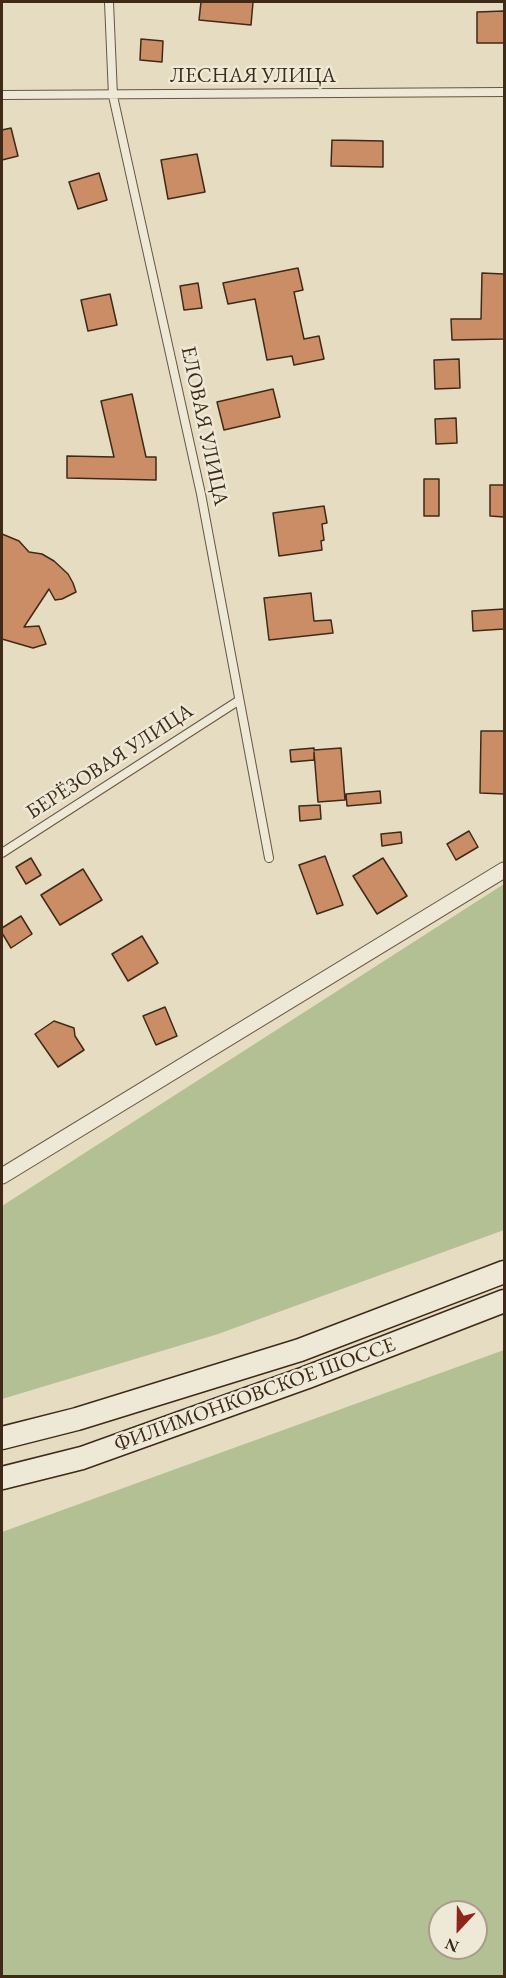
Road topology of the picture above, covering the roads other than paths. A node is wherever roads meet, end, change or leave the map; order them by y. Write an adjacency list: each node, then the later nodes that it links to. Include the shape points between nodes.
1 (109, 2): 4 (lane, ЕЛОВАЯ УЛИЦА)
2 (504, 92): 4 (lane, ЛЕСНАЯ УЛИЦА)
3 (2, 95): 4 (lane, ЛЕСНАЯ УЛИЦА)
4 (113, 96): 5 (lane, ЕЛОВАЯ УЛИЦА, via 201,494)
5 (238, 701): 6 (lane, БЕРЁЗОВАЯ УЛИЦА); 7 (lane, ЕЛОВАЯ УЛИЦА)
6 (2, 853)
7 (269, 858)
8 (504, 870): 9 (street)
9 (2, 1176)
10 (504, 1272): 12 (main road, ФИЛИМОНКОВСКОЕ ШОССЕ, via 300,1350 77,1419)
11 (504, 1300): 13 (main road, ФИЛИМОНКОВСКОЕ ШОССЕ, via 305,1378 82,1458)
12 (2, 1438)
13 (2, 1478)

